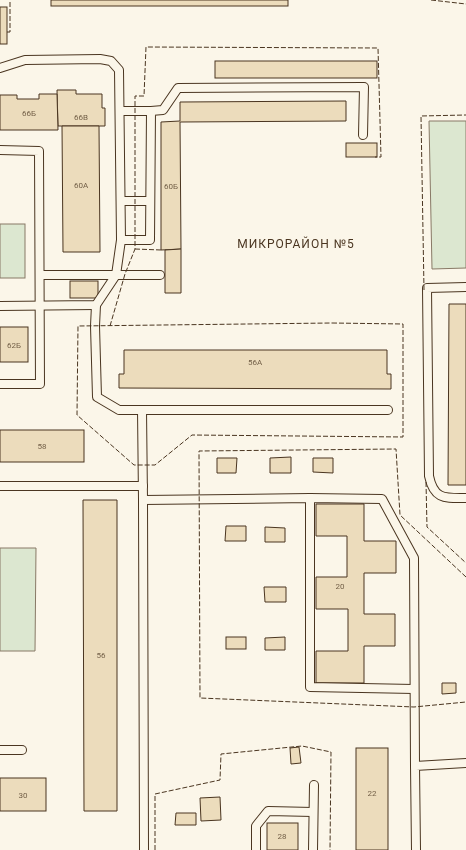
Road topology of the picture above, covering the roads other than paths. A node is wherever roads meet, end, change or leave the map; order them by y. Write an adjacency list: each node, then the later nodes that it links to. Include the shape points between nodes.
1 (0, 68): 2 (lane, via 25,60 111,61 119,70)
2 (121, 111): 3 (lane); 6 (lane)
3 (151, 111): 4 (lane, via 163,110 178,88 364,87); 7 (lane)
4 (363, 135)
5 (0, 150): 9 (lane, via 39,151)
6 (121, 201): 7 (lane); 8 (lane)
7 (150, 201): 8 (lane, via 150,240)
8 (121, 240): 10 (lane)
9 (40, 275): 10 (lane); 13 (lane)
10 (116, 275): 11 (lane); 14 (lane)
11 (160, 275)
12 (466, 287): 22 (lane, via 427,288 427,296 431,487 438,495)
13 (41, 305): 14 (lane); 15 (lane); 16 (lane, via 40,384)
14 (96, 305): 17 (lane, via 97,396 119,410)
15 (0, 306)
16 (0, 384)
17 (142, 410): 18 (lane); 20 (lane)
18 (388, 410)
19 (0, 486): 20 (lane)
20 (143, 486): 23 (lane)
21 (310, 498): 23 (lane); 24 (lane, via 382,499 407,544 414,558); 24 (lane, via 310,687)
22 (466, 498)
23 (143, 500): 31 (lane)
24 (414, 689): 28 (lane)
25 (0, 750): 26 (lane)
26 (22, 750)
27 (466, 763): 28 (lane)
28 (415, 766): 34 (lane)
29 (314, 785): 30 (lane)
30 (313, 812): 32 (lane, via 268,811 256,826); 33 (lane)
31 (144, 850)
32 (256, 850)
33 (313, 850)
34 (416, 850)

